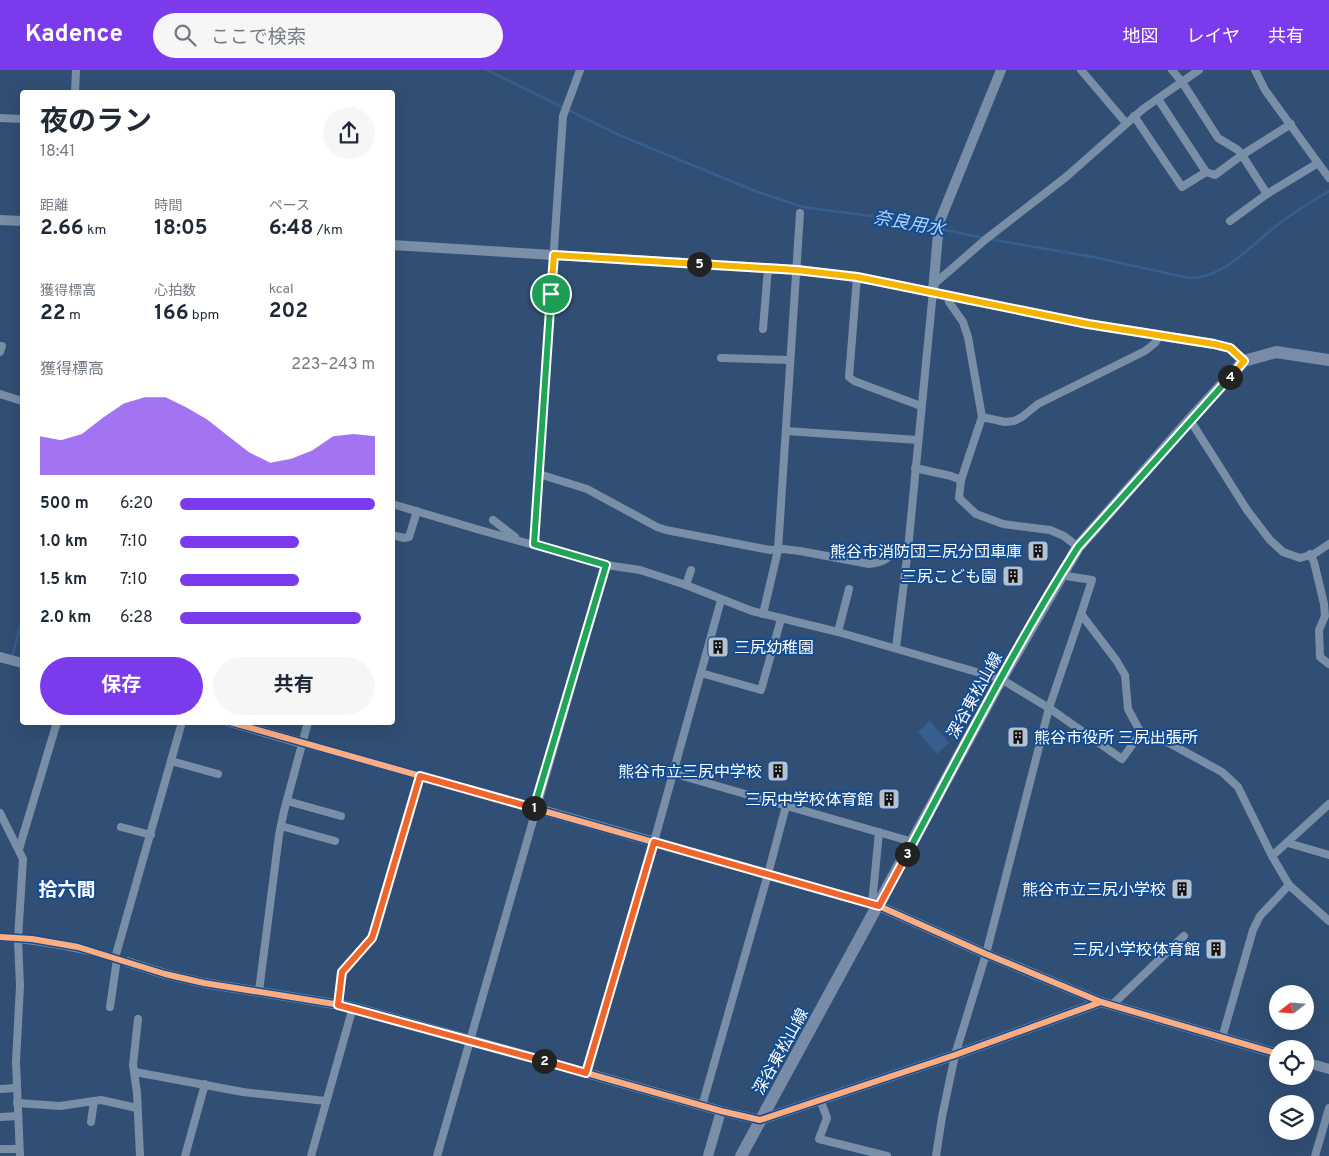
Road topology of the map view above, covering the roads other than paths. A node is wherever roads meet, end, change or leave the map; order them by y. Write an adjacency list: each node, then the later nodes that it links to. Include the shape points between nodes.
1 (76, 70): 9 (street)
2 (580, 70): 26 (street, via 563,116)
3 (1002, 70): 30 (street, via 938,228)
4 (1082, 70): 14 (street)
5 (1172, 70): 8 (street)
6 (1199, 70): 8 (street)
7 (1254, 70): 15 (street)
8 (1182, 82): 10 (street); 16 (street, via 1218,138)
9 (75, 90)
10 (1158, 99): 11 (street); 18 (street)
11 (1134, 116): 14 (street); 18 (street, via 1182,187)
12 (0, 118): 13 (street)
13 (20, 119)
14 (1126, 123): 30 (street, via 1066,177 986,238)
15 (1291, 124): 16 (street); 17 (street)
16 (1242, 155): 18 (street, via 1216,175); 20 (street)
17 (1318, 163): 19 (street); 20 (street)
18 (1206, 172)
19 (1329, 178)
20 (1267, 194): 24 (street)
21 (800, 213): 28 (street)
22 (0, 220): 23 (street)
23 (20, 221)
24 (1230, 221)
25 (395, 245): 26 (street)
26 (554, 255): 27 (street); 48 (street)
27 (768, 268): 28 (street); 32 (street)
28 (797, 270): 29 (street); 37 (street)
29 (857, 277): 30 (street); 42 (street, via 849,376 854,382)
30 (933, 288): 31 (street); 42 (street)
31 (948, 295): 33 (street); 43 (street, via 968,337)
32 (763, 329)
33 (1159, 336): 39 (street, via 1230,348); 43 (street, via 1155,344 1145,351 1038,404 1014,421)
34 (0, 346): 35 (street)
35 (0, 352)
36 (721, 358): 37 (street)
37 (790, 360): 45 (street)
38 (1329, 360): 39 (main road, via 1276,352)
39 (1244, 361): 44 (main road, 深谷東松山線)
40 (0, 394): 41 (street)
41 (20, 399)
42 (921, 406): 46 (street)
43 (982, 417): 49 (street)
44 (1190, 420): 57 (main road, 深谷東松山線); 60 (street, via 1246,510 1270,540 1283,552 1300,558)
45 (786, 431): 46 (street); 59 (street)
46 (918, 440): 47 (street)
47 (915, 468): 49 (street); 58 (street)
48 (539, 474): 55 (street); 59 (street, via 587,489 657,527)
49 (961, 480): 57 (street, via 959,498 976,514 1003,524 1050,530)
50 (395, 505): 51 (street)
51 (417, 511): 53 (street, via 409,537); 54 (street)
52 (493, 520): 54 (street)
53 (395, 536)
54 (518, 540): 55 (street)
55 (534, 544): 61 (street)
56 (1329, 544): 60 (street)
57 (1078, 547): 63 (main road, 深谷東松山線)
58 (908, 548): 59 (street, via 896,548 888,558 869,564 800,550); 71 (street)
59 (778, 550): 67 (street)
60 (1310, 554): 74 (street, via 1324,604 1325,616 1319,630 1320,657)
61 (606, 565): 64 (street, via 640,570); 91 (street)
62 (691, 570): 64 (street)
63 (1060, 575): 68 (street, via 1092,580); 76 (main road, 深谷東松山線)
64 (686, 585): 66 (street)
65 (849, 589): 70 (street)
66 (721, 600): 67 (street); 75 (street)
67 (764, 614): 69 (street)
68 (1081, 614): 77 (street); 82 (street, via 1125,675 1128,709)
69 (781, 619): 70 (street); 75 (street, via 761,690)
70 (838, 632): 71 (street)
71 (896, 648): 76 (street)
72 (0, 657): 73 (street)
73 (20, 662)
74 (1329, 664)
75 (702, 673): 85 (street)
76 (1001, 679): 77 (street); 100 (main road, 深谷東松山線)
77 (1049, 708): 82 (street, via 1122,759); 112 (street)
78 (56, 725): 102 (street)
79 (181, 725): 84 (street)
80 (240, 725): 83 (street)
81 (307, 725): 83 (street)
82 (1141, 733): 104 (street, via 1222,772 1238,787)
83 (302, 743): 87 (street); 88 (street)
84 (171, 761): 86 (street); 97 (street)
85 (672, 773): 90 (street); 99 (street)
86 (218, 774)
87 (420, 776): 91 (street); 116 (street, via 372,938 342,972)
88 (286, 801): 93 (street); 94 (street)
89 (1329, 804): 101 (street)
90 (786, 806): 96 (street); 105 (street)
91 (535, 808): 99 (street); 121 (street)
92 (0, 813): 102 (street)
93 (341, 816)
94 (281, 826): 98 (street); 114 (street)
95 (121, 827): 97 (street)
96 (879, 832): 100 (street); 107 (street)
97 (151, 835): 113 (street)
98 (335, 841)
99 (654, 842): 105 (street); 127 (street)
100 (914, 842): 107 (main road, 深谷東松山線)
101 (1288, 843): 103 (street); 104 (street)
102 (19, 849): 111 (street, via 23,859)
103 (1329, 855)
104 (1272, 856): 106 (street)
105 (768, 874): 107 (street); 135 (street)
106 (1289, 884): 108 (street); 120 (street, via 1260,916 1253,930)
107 (875, 905): 112 (street); 141 (main road, 深谷東松山線)
108 (1329, 921)
109 (1184, 936): 115 (street)
110 (0, 937): 111 (street)
111 (18, 938): 113 (street, via 78,948); 129 (street, via 20,986)
112 (986, 954): 115 (street); 123 (street)
113 (120, 960): 114 (street, via 204,983); 117 (street)
114 (259, 991): 116 (street)
115 (1106, 1004): 120 (street); 123 (street)
116 (338, 1005): 118 (street)
117 (110, 1007)
118 (353, 1008): 121 (street); 133 (street)
119 (138, 1020): 126 (street)
120 (1222, 1038): 122 (street)
121 (469, 1041): 127 (street); 148 (street)
122 (1269, 1051)
123 (955, 1055): 131 (street); 152 (street)
124 (1314, 1065): 125 (street)
125 (1329, 1069)
126 (135, 1072): 128 (street); 136 (street)
127 (586, 1073): 135 (street)
128 (205, 1084): 133 (street, via 243,1092); 146 (street)
129 (16, 1088): 130 (street); 134 (street)
130 (0, 1089)
131 (820, 1099): 141 (street); 151 (street, via 827,1118 818,1139)
132 (94, 1100): 134 (street, via 60,1106); 136 (street); 142 (street)
133 (326, 1101): 147 (street)
134 (17, 1103): 139 (street)
135 (702, 1106): 138 (street)
136 (137, 1108): 145 (street)
137 (1329, 1108): 153 (street)
138 (721, 1112): 141 (street); 149 (street)
139 (18, 1116): 140 (street); 144 (street)
140 (0, 1117)
141 (760, 1120): 150 (main road, 深谷東松山線)
142 (91, 1122)
143 (0, 1149): 144 (street)
144 (20, 1152)
145 (140, 1156)
146 (185, 1156)
147 (311, 1156)
148 (437, 1156)
149 (708, 1156)
150 (741, 1156)
151 (887, 1156)
152 (936, 1156)
153 (1315, 1156)

